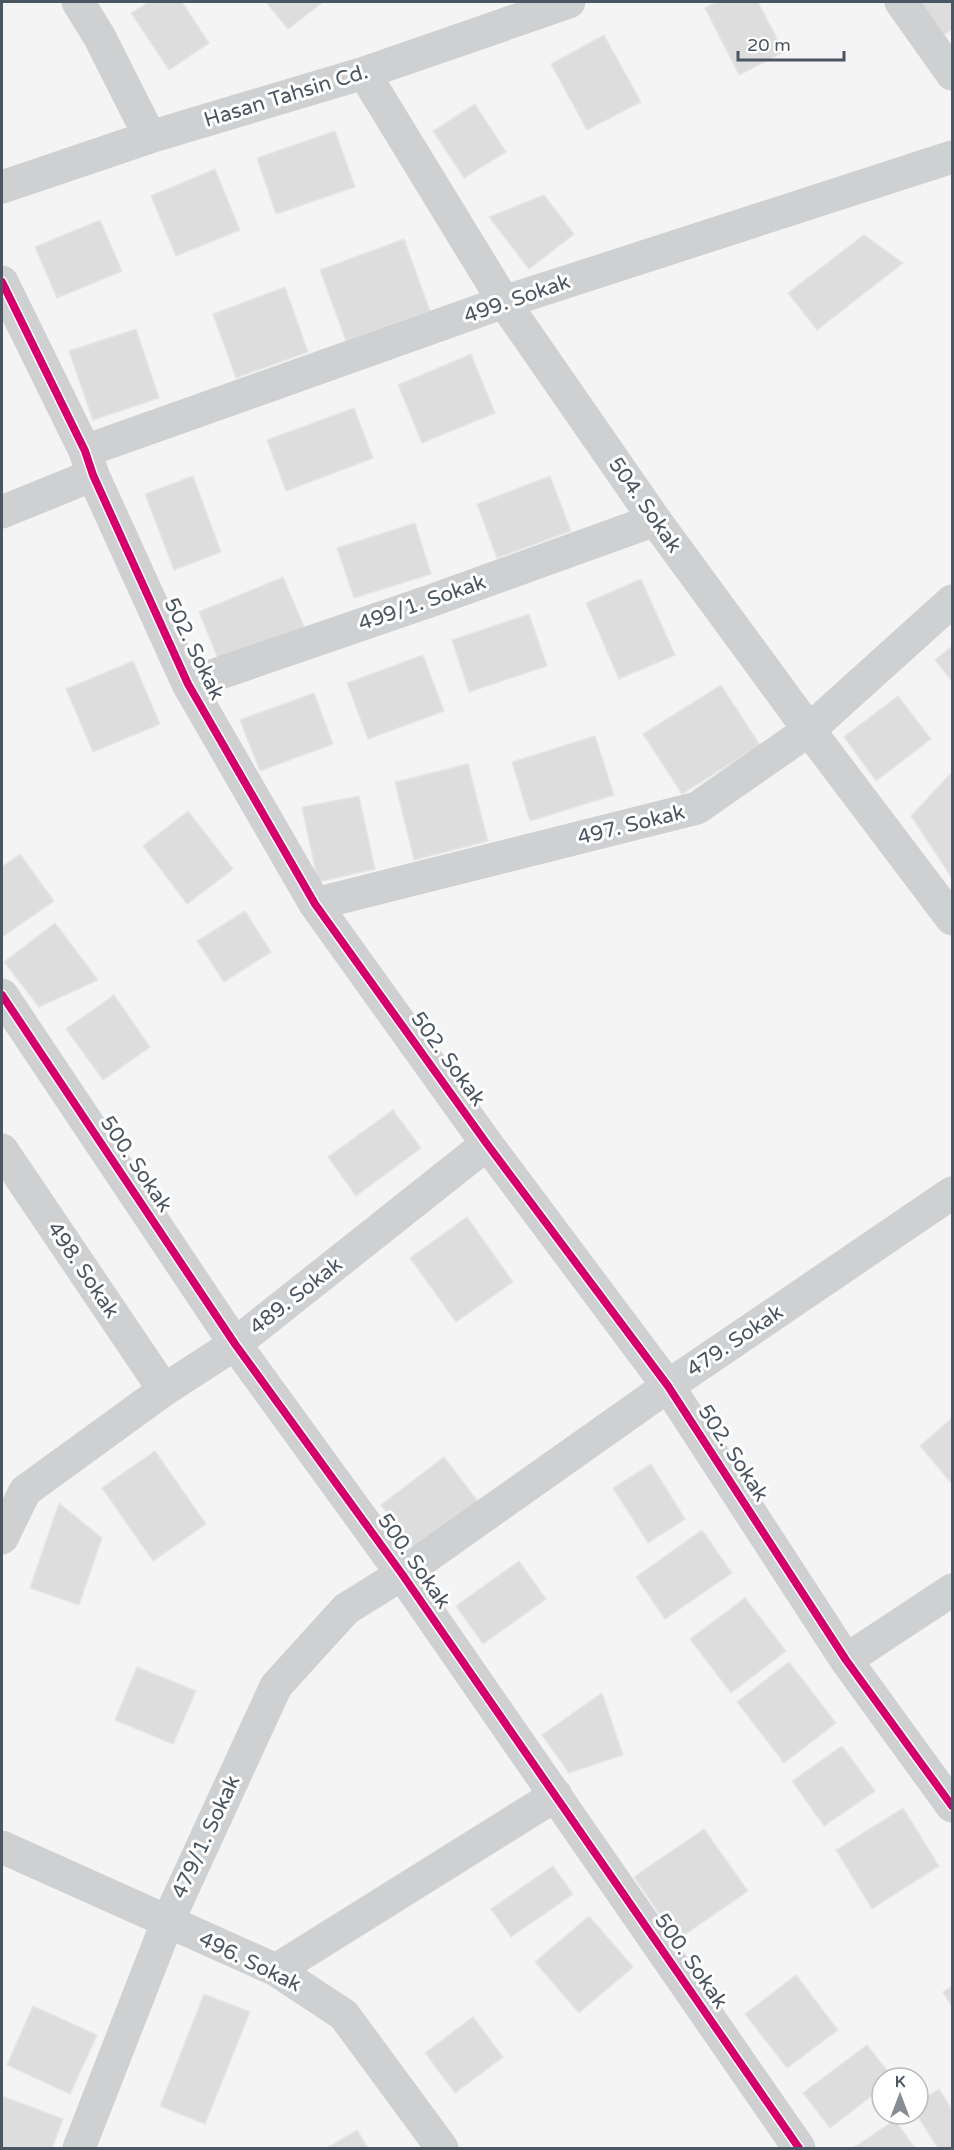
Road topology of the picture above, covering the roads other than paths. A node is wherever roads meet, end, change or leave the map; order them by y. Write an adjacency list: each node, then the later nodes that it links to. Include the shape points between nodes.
1 (78, 2): 6 (street)
2 (568, 2): 4 (street, Hasan Tahsin Cd.)
3 (901, 2): 5 (street)
4 (364, 73): 6 (street, Hasan Tahsin Cd.); 10 (street, 504. Sokak)
5 (952, 74)
6 (150, 137): 8 (street, Hasan Tahsin Cd.)
7 (952, 157): 10 (street, 499. Sokak)
8 (2, 188)
9 (2, 282): 11 (street, 502. Sokak)
10 (504, 302): 11 (street, 499. Sokak); 13 (street, 504. Sokak)
11 (89, 463): 12 (street, 499. Sokak); 15 (street, 502. Sokak)
12 (2, 512)
13 (655, 520): 15 (street, 499/1. Sokak); 16 (street, 504. Sokak)
14 (952, 601): 16 (street, 497. Sokak)
15 (188, 684): 17 (street, 502. Sokak)
16 (809, 730): 17 (street, 497. Sokak, via 697,808); 18 (street, 504. Sokak)
17 (315, 904): 20 (street, 502. Sokak)
18 (952, 919)
19 (2, 994): 23 (street, 500. Sokak)
20 (487, 1144): 23 (street, 489. Sokak); 24 (street, 502. Sokak)
21 (2, 1150): 25 (street, 498. Sokak)
22 (952, 1193): 24 (street, 479. Sokak)
23 (235, 1344): 25 (street, 489. Sokak); 27 (street, 500. Sokak)
24 (668, 1386): 27 (street, 479. Sokak); 29 (street, 502. Sokak)
25 (164, 1390): 26 (street, 489. Sokak, via 25,1491)
26 (2, 1538)
27 (402, 1574): 30 (street, 500. Sokak); 33 (street, 479/1. Sokak, via 346,1609 276,1686)
28 (952, 1590): 29 (street)
29 (846, 1660): 31 (street, 502. Sokak)
30 (555, 1795): 34 (street); 37 (street, 500. Sokak)
31 (951, 1802)
32 (2, 1847): 33 (street, 496. Sokak)
33 (167, 1923): 34 (street, 496. Sokak); 35 (street, 479/1. Sokak)
34 (276, 1970): 36 (street, 496. Sokak, via 344,2015)
35 (79, 2148)
36 (442, 2148)
37 (799, 2148)

